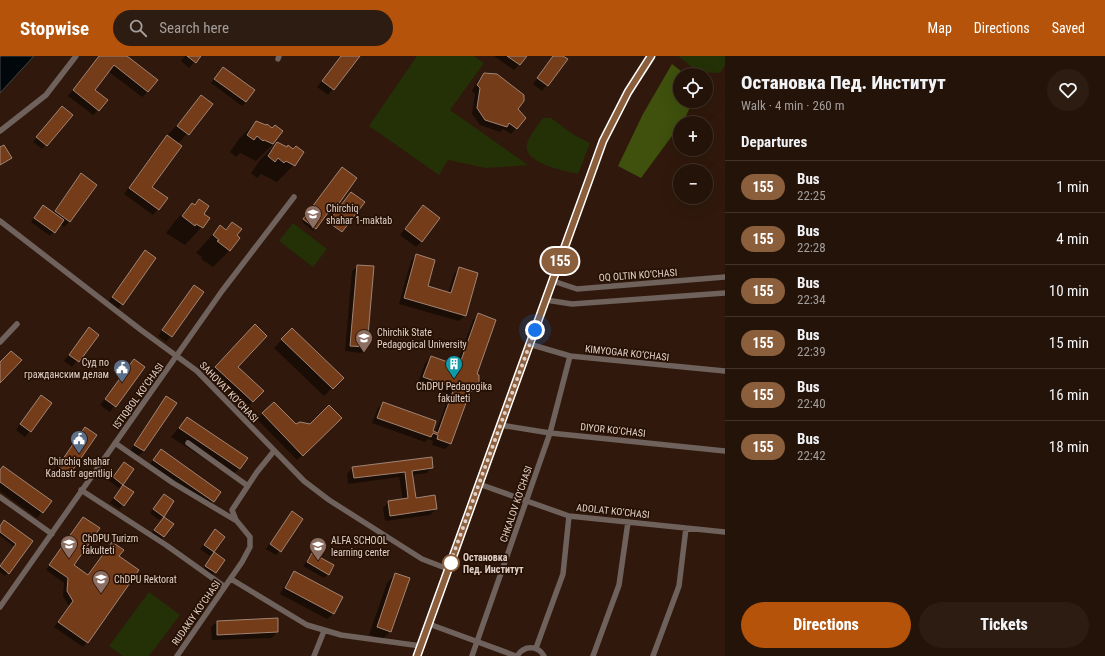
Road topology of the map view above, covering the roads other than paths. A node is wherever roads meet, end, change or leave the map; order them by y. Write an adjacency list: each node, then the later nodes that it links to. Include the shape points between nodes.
1 (76, 56): 3 (street, via 46,96)
2 (651, 56): 7 (main road, via 628,92 603,141)
3 (0, 130)
4 (294, 197): 13 (street, ISTIQBOL KO‘CHASI, via 222,291)
5 (0, 221): 13 (street, SAHOVAT KO‘CHASI, via 141,330)
6 (725, 277): 7 (street, OQ OLTIN KO‘CHASI, via 577,289)
7 (553, 281): 9 (main road)
8 (725, 293): 9 (street, via 572,304)
9 (546, 300): 12 (main road)
10 (17, 324): 11 (street)
11 (0, 342)
12 (529, 344): 14 (street, KIMYOGAR KO‘CHASI); 16 (main road)
13 (178, 355): 18 (street, ISTIQBOL KO‘CHASI); 20 (street, SAHOVAT KO‘CHASI, via 197,371)
14 (570, 356): 15 (street, KIMYOGAR KO‘CHASI); 17 (street, CHKALOV KO‘CHASI)
15 (725, 371)
16 (500, 425): 17 (street, DIYOR KO‘CHASI); 22 (main road)
17 (550, 433): 21 (street, DIYOR KO‘CHASI); 26 (street, CHKALOV KO‘CHASI)
18 (115, 443): 24 (street, ISTIQBOL KO‘CHASI); 28 (street, via 173,483)
19 (188, 443): 23 (street)
20 (274, 451): 23 (street); 33 (street, SAHOVAT KO‘CHASI, via 304,481 329,500 422,559)
21 (725, 451)
22 (479, 484): 26 (street, ADOLAT KO‘CHASI); 33 (main road)
23 (248, 486): 28 (street, via 233,507)
24 (81, 490): 32 (street, ISTIQBOL KO‘CHASI); 35 (street, via 166,545)
25 (0, 497): 32 (street)
26 (527, 502): 27 (street, ADOLAT KO‘CHASI); 39 (street, CHKALOV KO‘CHASI)
27 (570, 516): 29 (street, ADOLAT KO‘CHASI); 41 (street, via 563,574)
28 (236, 520): 34 (street, RUDAKIY KO‘CHASI, via 250,537 250,541 248,552)
29 (628, 522): 30 (street, ADOLAT KO‘CHASI); 48 (street, via 619,585)
30 (686, 528): 31 (street, ADOLAT KO‘CHASI); 49 (street, via 679,586)
31 (725, 532)
32 (52, 534): 36 (street, ISTIQBOL KO‘CHASI)
33 (448, 569): 37 (main road)
34 (231, 579): 35 (street, RUDAKIY KO‘CHASI); 38 (street, via 307,625)
35 (225, 588): 42 (street, RUDAKIY KO‘CHASI)
36 (0, 607)
37 (429, 624): 39 (street); 40 (main road)
38 (324, 631): 40 (street, via 341,636); 43 (street)
39 (478, 642): 45 (street, CHKALOV KO‘CHASI); 46 (street)
40 (421, 646): 44 (main road)
41 (536, 648): 46 (street, via 527,648); 47 (street)
42 (177, 656)
43 (314, 656)
44 (417, 656)
45 (472, 656)
46 (517, 656)
47 (544, 656)
48 (593, 656)
49 (653, 656)

